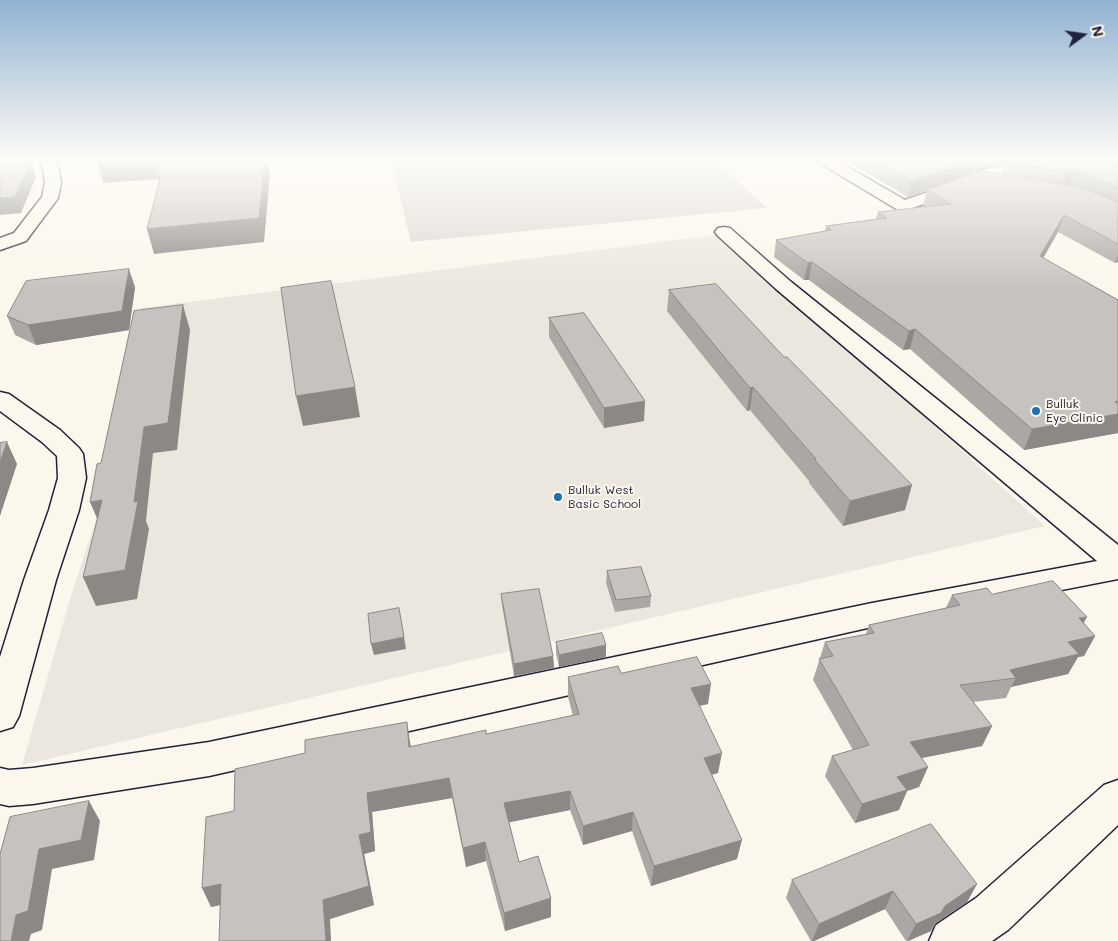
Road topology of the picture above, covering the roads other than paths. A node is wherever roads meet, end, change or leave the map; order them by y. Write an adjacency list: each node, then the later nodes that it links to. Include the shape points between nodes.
1 (46, 203): 5 (street, via 20,237)
2 (899, 203): 3 (street, via 904,206)
3 (913, 203)
4 (724, 232): 7 (street, via 783,285)
5 (0, 244)
6 (0, 399): 9 (street, via 70,454 72,478)
7 (1118, 562)
8 (1118, 568): 10 (street, via 872,615 209,759 33,786)
9 (0, 716)
10 (0, 786)
11 (1118, 798): 12 (street, via 992,914)
12 (952, 941)

